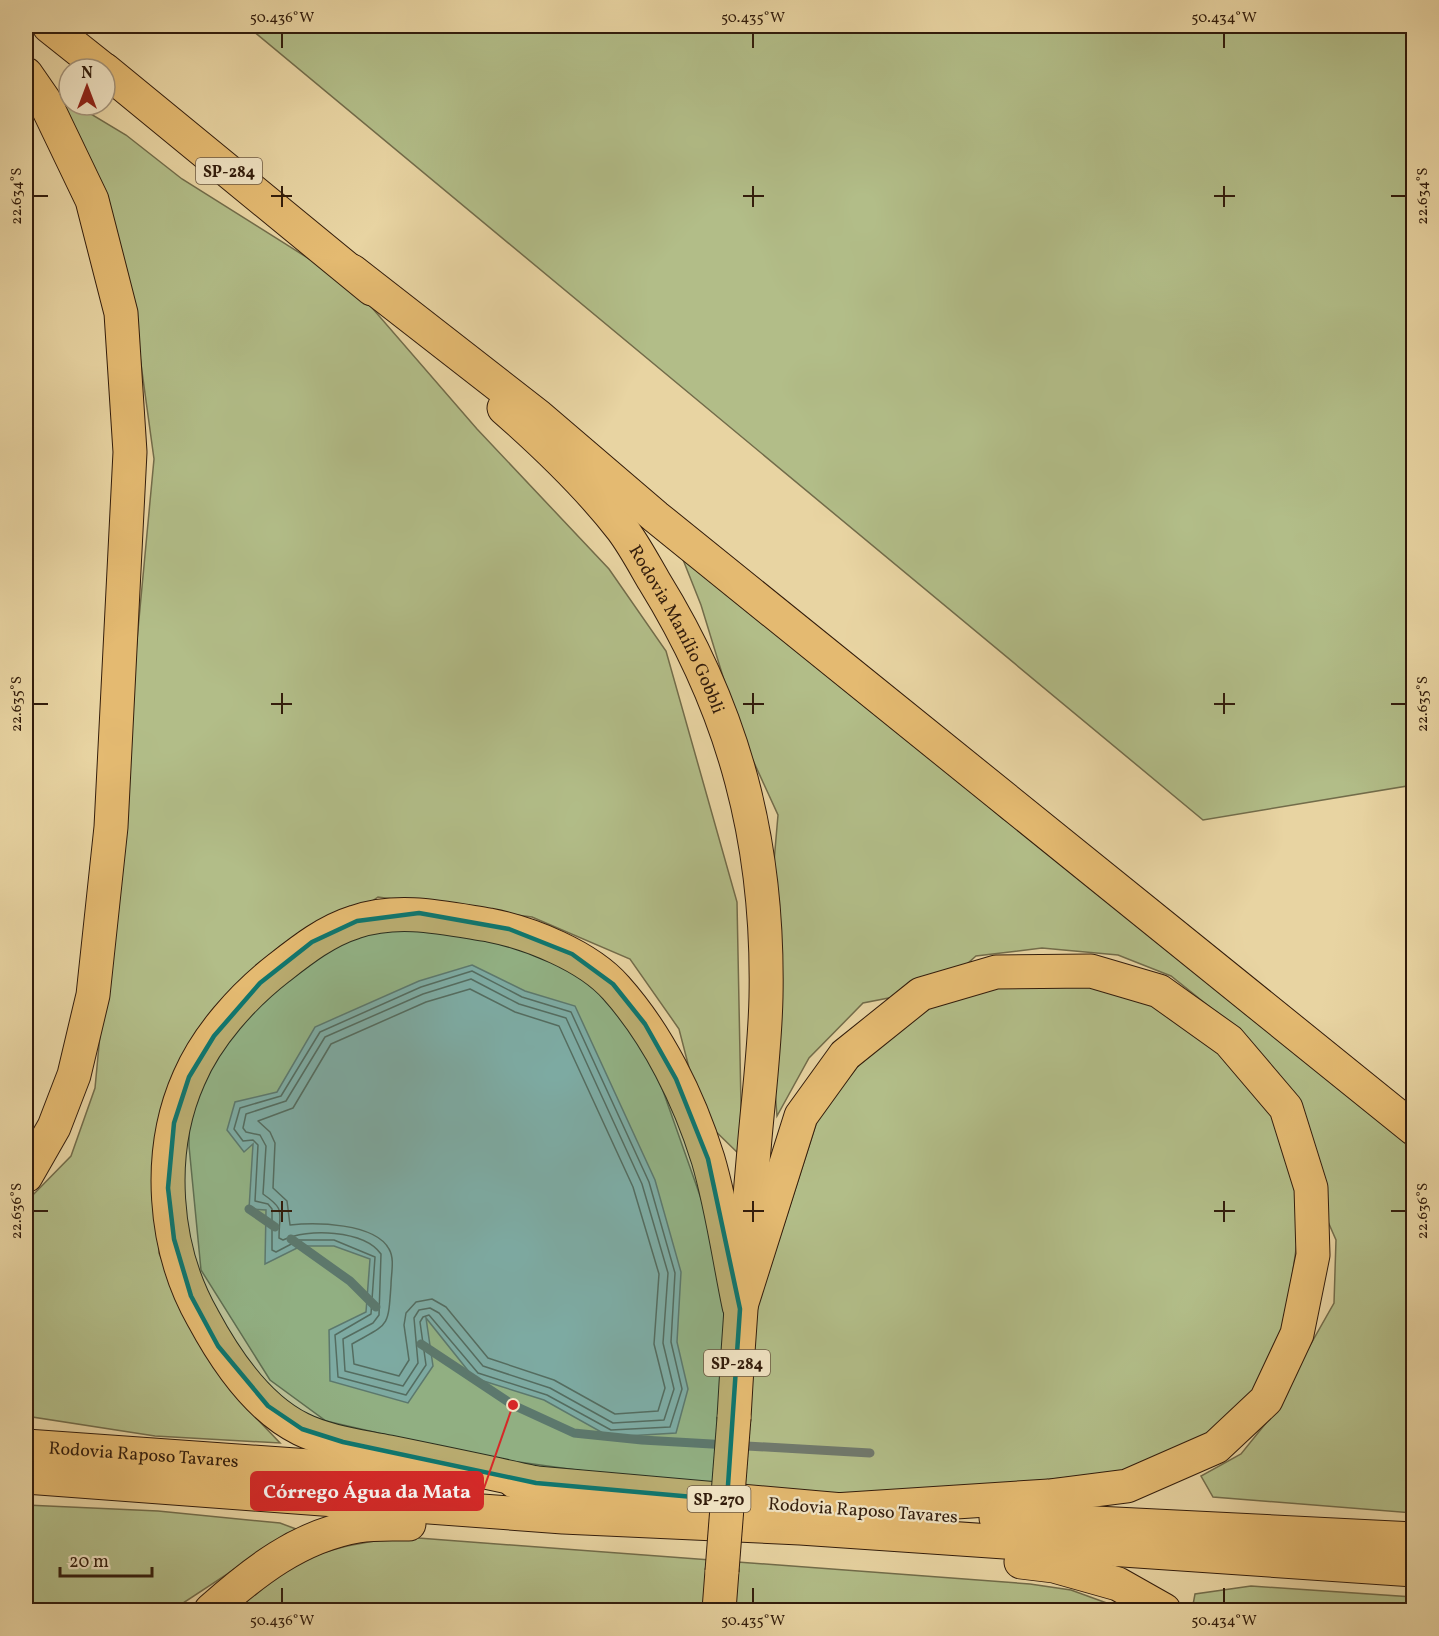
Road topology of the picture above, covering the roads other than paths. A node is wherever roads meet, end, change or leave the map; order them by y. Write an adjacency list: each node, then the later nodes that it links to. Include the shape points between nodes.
1 (49, 26): 2 (main road, Rodovia Manílio Gobbli / SP-284)
2 (88, 57)
3 (26, 74): 7 (main road, via 44,100 92,200 121,313 130,452 111,826 93,994 74,1075 54,1127)
4 (117, 81): 5 (main road, Rodovia Manílio Gobbli / SP-284)
5 (352, 271): 6 (main road, via 538,416); 8 (main road, Rodovia Manílio Gobbli / SP-284, via 550,448 622,530 682,626 717,700 742,776 755,835 766,997)
6 (1413, 1129)
7 (26, 1176)
8 (740, 1309): 11 (main road, via 708,1159 676,1079 645,1024 613,984 572,954 509,929 419,913 357,921 312,942 260,983 214,1036 189,1077 174,1123 168,1188 174,1239 191,1296 218,1346 268,1406 302,1429 343,1442); 12 (main road, via 801,1116 845,1055 921,994 996,972 1091,971 1159,991 1229,1041 1286,1108 1311,1188 1313,1255 1297,1334 1266,1401 1216,1447 1127,1486 1049,1496); 18 (main road, Rodovia Manílio Gobbli / SP-284, bridge)
9 (26, 1446): 11 (main road, Rodovia Raposo Tavares / SP-270)
10 (26, 1477): 13 (main road, Rodovia Raposo Tavares / SP-270)
11 (536, 1483): 12 (main road, Rodovia Raposo Tavares / SP-270)
12 (834, 1510): 15 (main road, Rodovia Raposo Tavares / SP-270)
13 (563, 1517): 14 (main road, Rodovia Raposo Tavares / SP-270); 17 (main road, via 357,1526 293,1547 251,1575)
14 (800, 1528): 16 (main road, Rodovia Raposo Tavares / SP-270); 19 (main road, via 1054,1566 1118,1584)
15 (1413, 1539)
16 (1413, 1570)
17 (211, 1611)
18 (719, 1611)
19 (1164, 1611)

